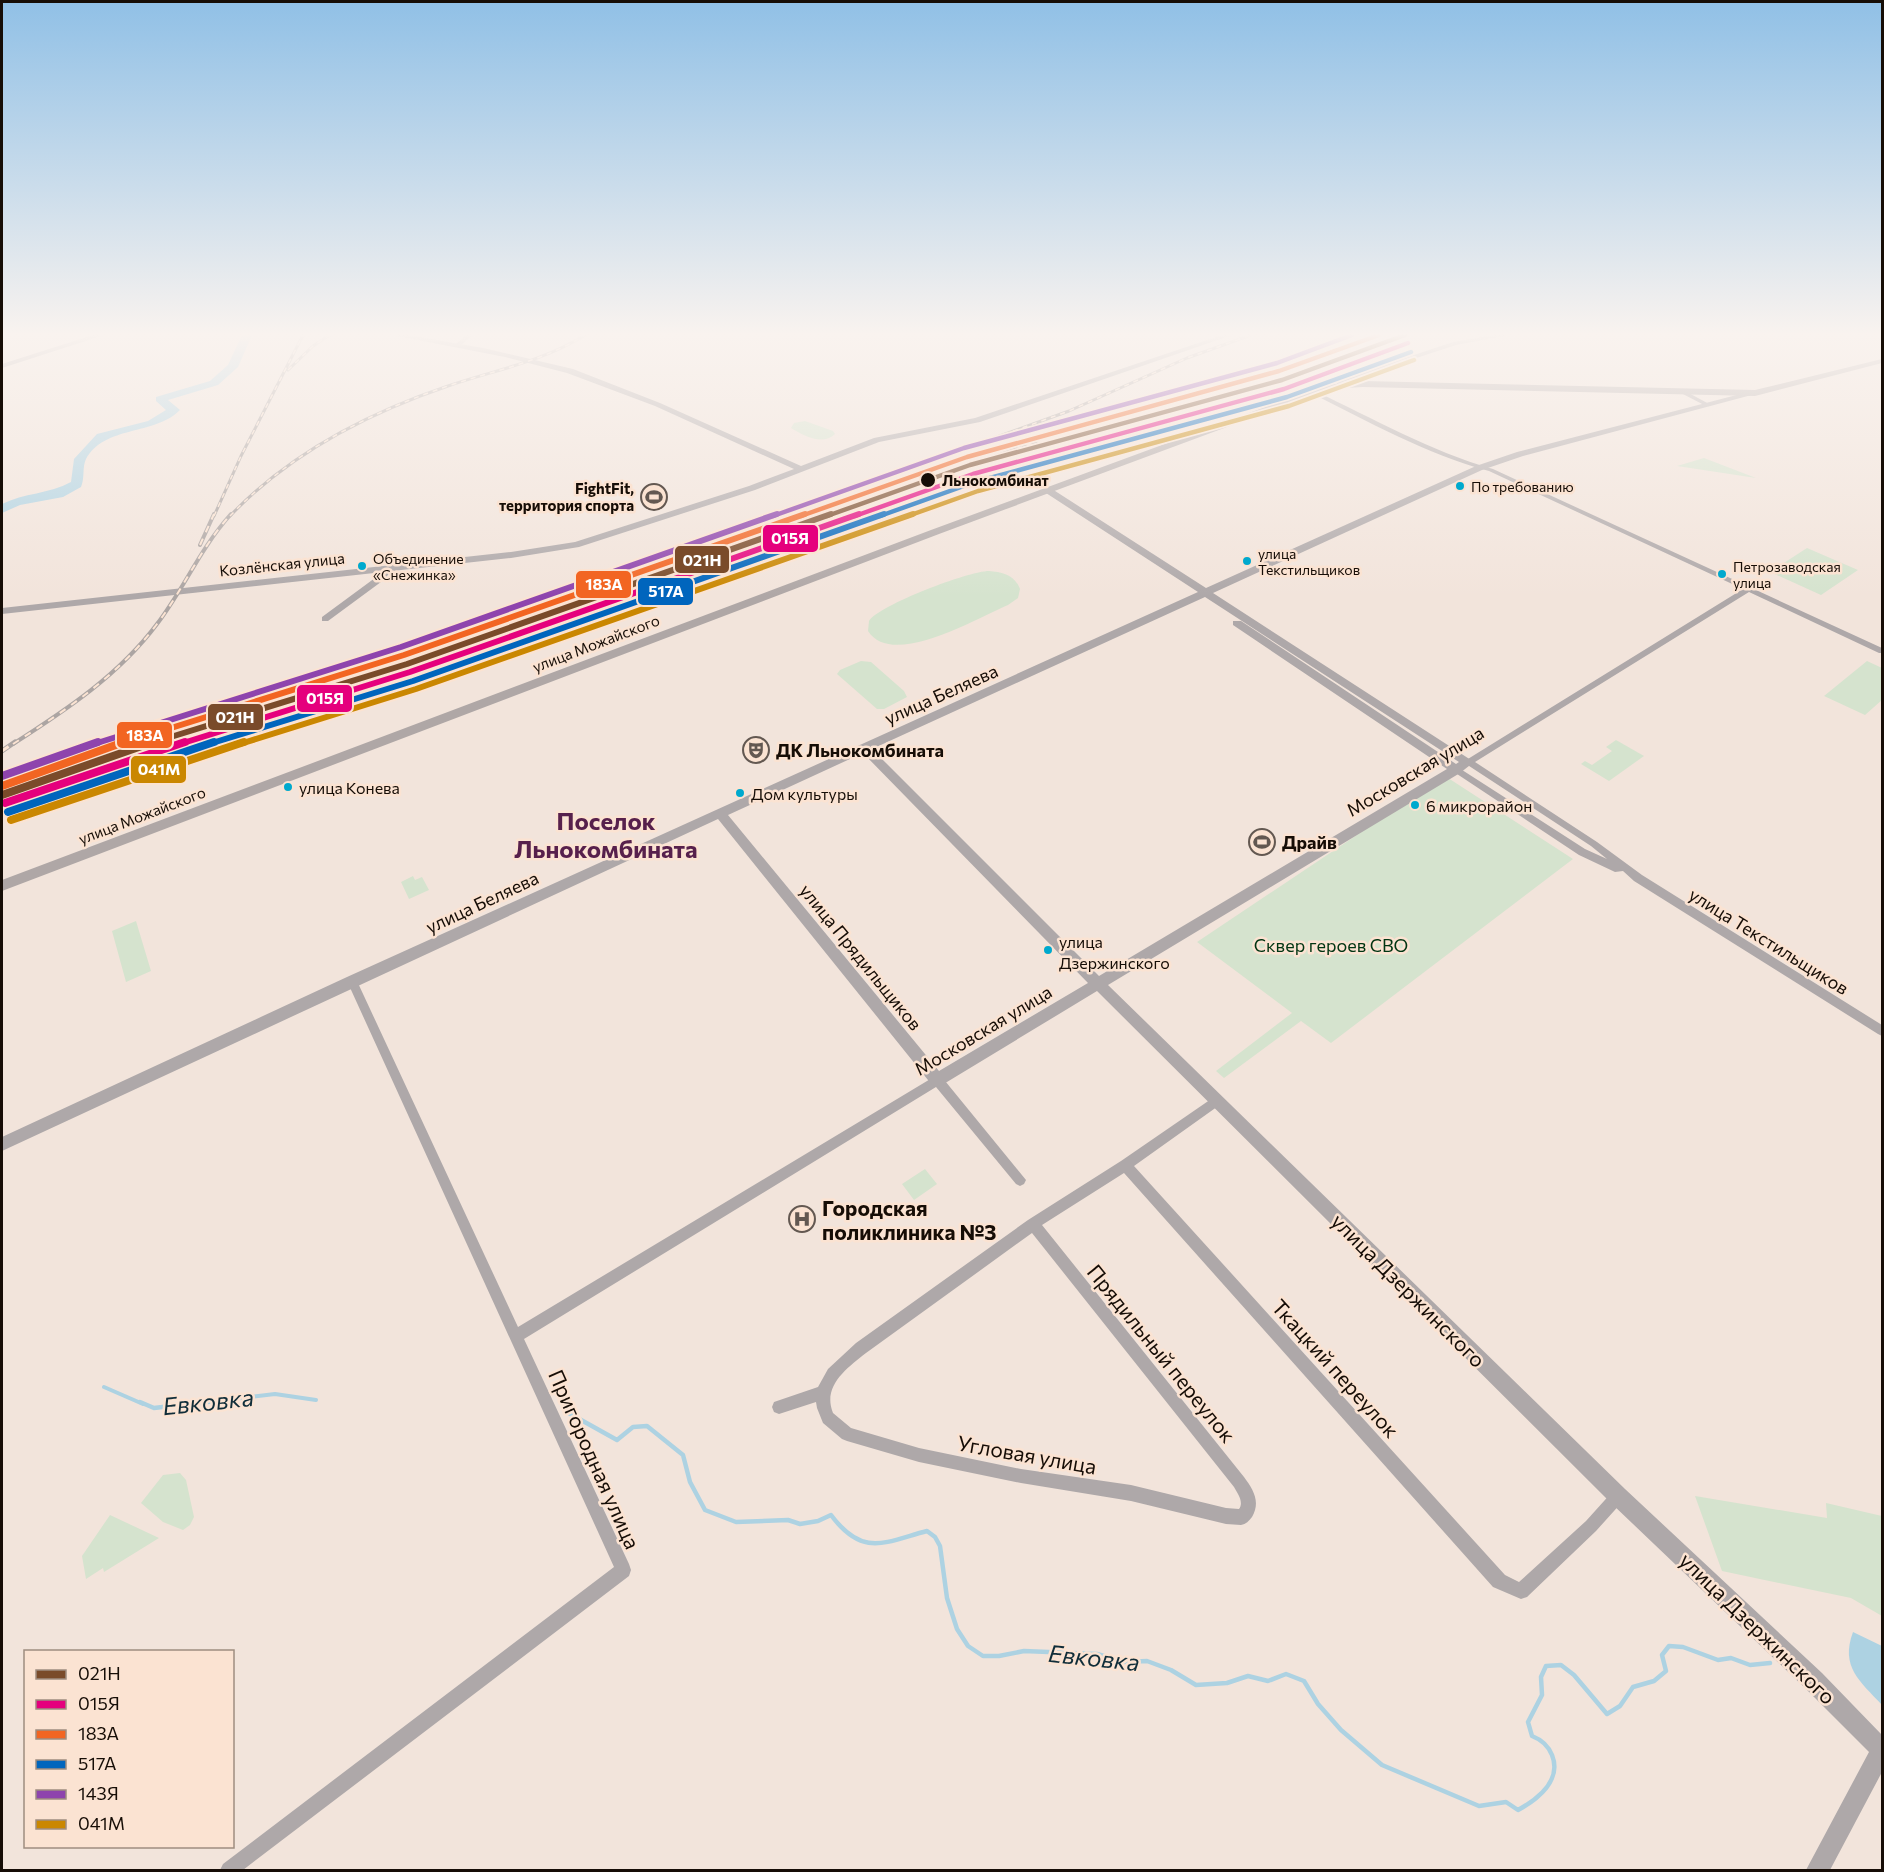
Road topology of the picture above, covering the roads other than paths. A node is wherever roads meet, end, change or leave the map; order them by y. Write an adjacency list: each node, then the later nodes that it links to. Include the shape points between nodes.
1 (692, 422): 6 (street)
2 (965, 422): 6 (street, Козлёнская улица, via 877,440)
3 (1232, 422): 8 (main road, улица Можайского)
4 (1376, 422): 7 (street)
5 (1641, 422): 7 (street, улица Беляева)
6 (797, 467): 9 (street, Козлёнская улица, via 771,481 576,545)
7 (1479, 468): 10 (street); 11 (street, улица Беляева)
8 (1045, 492): 11 (street, улица Текстильщиков); 21 (main road, улица Можайского)
9 (388, 568): 12 (street, Козлёнская улица); 13 (street, via 382,577)
10 (1747, 590): 14 (street); 16 (street, Московская улица)
11 (1203, 595): 15 (street, улица Беляева); 16 (street, улица Текстильщиков)
12 (2, 611)
13 (325, 619)
14 (1882, 651)
15 (864, 748): 17 (street, улица Беляева); 23 (street, улица Дзержинского)
16 (1462, 766): 18 (street, улица Текстильщиков); 19 (street, улица Текстильщиков); 23 (street, Московская улица)
17 (720, 813): 22 (street, улица Беляева); 25 (street, улица Прядильщиков)
18 (1594, 844): 19 (street); 20 (street, улица Текстильщиков)
19 (1582, 852): 20 (street, улица Текстильщиков)
20 (1638, 878): 24 (street, улица Текстильщиков)
21 (2, 886)
22 (352, 981): 27 (street, улица Беляева); 31 (street, Пригородная улица)
23 (1098, 984): 25 (street, Московская улица); 26 (street, улица Дзержинского)
24 (1882, 1031)
25 (937, 1080): 29 (street, улица Прядильщиков); 31 (street, Московская улица)
26 (1217, 1100): 28 (street); 34 (street, улица Дзержинского)
27 (2, 1144)
28 (1125, 1165): 30 (street); 34 (street, Ткацкий переулок, via 1499,1581 1521,1592)
29 (1020, 1180)
30 (1033, 1224): 32 (street, via 861,1348 838,1368); 35 (street, Прядильный переулок, via 1239,1482 1248,1497)
31 (516, 1336): 37 (street, Пригородная улица, via 622,1570)
32 (823, 1393): 33 (street); 35 (street, Угловая улица, via 828,1418 837,1426 847,1434 884,1445 1021,1476 1131,1493 1226,1516 1242,1517)
33 (779, 1407)
34 (1618, 1496): 36 (street, улица Дзержинского)
35 (1247, 1512)
36 (1882, 1750): 38 (street)
37 (229, 1870)
38 (1818, 1870)

